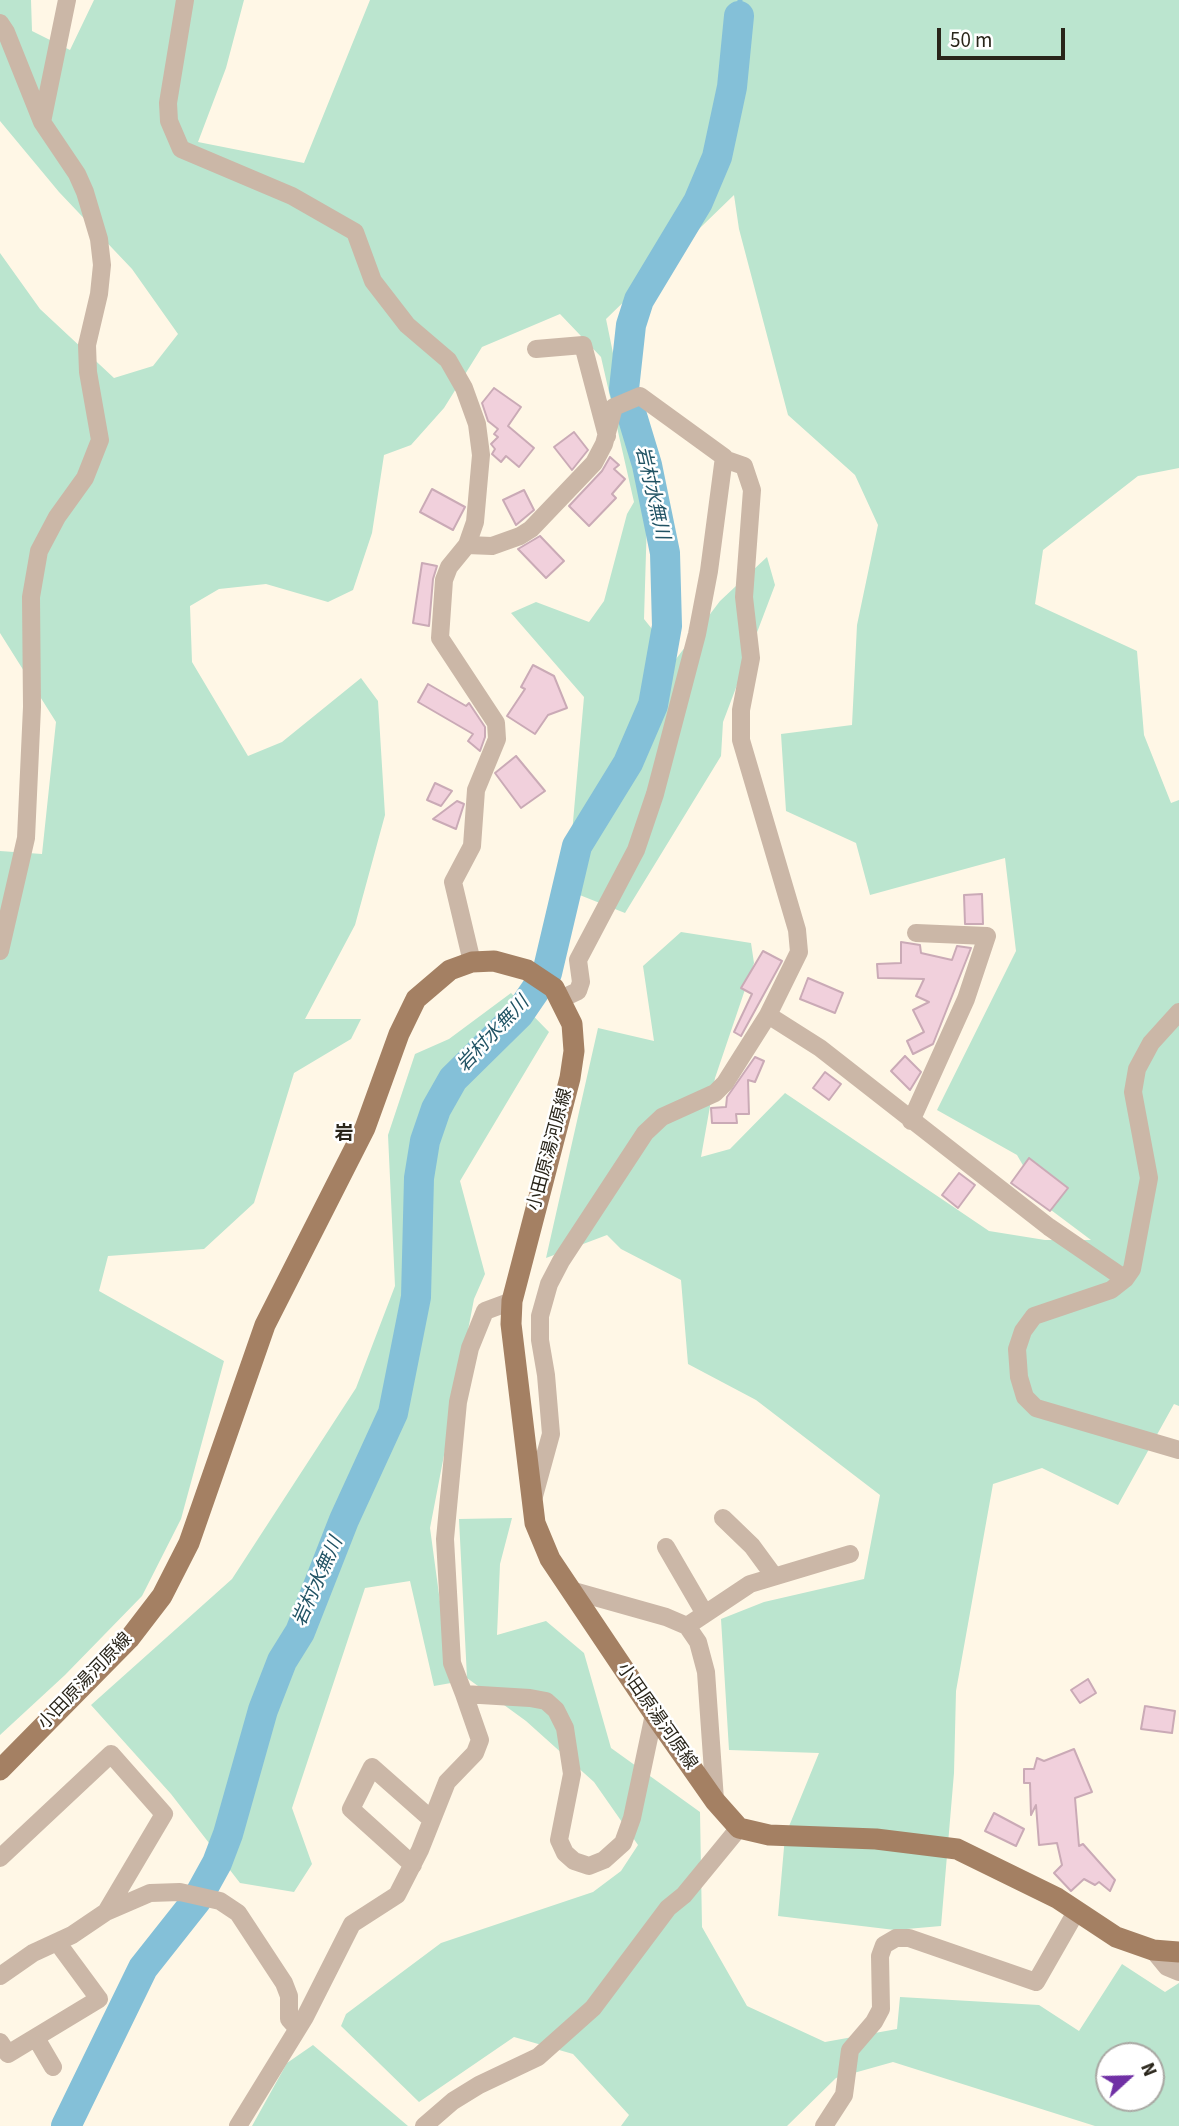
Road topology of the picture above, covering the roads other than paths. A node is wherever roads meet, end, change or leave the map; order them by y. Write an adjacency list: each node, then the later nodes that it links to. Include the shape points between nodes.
1 (67, 0): 4 (street)
2 (185, 0): 8 (street, via 168,103 169,121 181,149 292,196 355,232 373,281 407,325 448,360 477,424 481,455 479,494)
3 (0, 23): 4 (street)
4 (42, 122): 10 (street, via 77,174 99,239 99,294 87,345 100,440 85,478 39,551 31,597 26,838)
5 (536, 349): 6 (street, via 583,345)
6 (607, 436): 7 (street, via 614,407 640,396); 8 (street, via 594,463 531,528 492,546)
7 (724, 459): 12 (street, via 697,634 655,794 636,850 578,960 578,991); 14 (street, via 744,466 752,490 744,597 751,658 741,710 741,740 797,930 799,952)
8 (467, 545): 11 (street, via 444,580 440,638 496,723 497,740 476,790 472,846 453,882)
9 (916, 933): 15 (street, via 987,936 966,999)
10 (0, 951)
11 (472, 962): 12 (main road, 小田原湯河原線, via 494,961 527,970); 29 (main road, 小田原湯河原線, via 436,979 416,999 365,1128 265,1325 189,1543 162,1595 129,1639)
12 (558, 993): 17 (main road, 小田原湯河原線, via 572,1024 570,1078)
13 (1179, 1012): 16 (street, via 1151,1043 1137,1069 1133,1092 1149,1178 1138,1248)
14 (768, 1015): 15 (street, via 820,1048); 19 (street, via 715,1093 662,1117 645,1133 549,1284 540,1316 540,1340 551,1434)
15 (911, 1121): 16 (street)
16 (1125, 1279): 18 (street, via 1111,1290 1034,1316 1017,1349 1025,1397 1049,1414)
17 (512, 1301): 19 (main road, 小田原湯河原線); 27 (street, via 485,1311 470,1348 458,1402 445,1539 452,1663)
18 (1179, 1450)
19 (531, 1506): 24 (main road, 小田原湯河原線, via 550,1559)
20 (723, 1518): 23 (street)
21 (666, 1547): 25 (street)
22 (850, 1555): 23 (street)
23 (774, 1576): 25 (street, via 750,1584)
24 (570, 1590): 26 (street); 28 (main road, 小田原湯河原線)
25 (705, 1614): 26 (street)
26 (687, 1626): 30 (street, via 698,1642 706,1672)
27 (464, 1694): 28 (street, via 530,1698 546,1701 556,1710 565,1728 572,1774 559,1840 574,1861 589,1866 623,1843); 31 (street, via 480,1740 475,1754 447,1782)
28 (654, 1714): 30 (main road, 小田原湯河原線)
29 (0, 1770)
30 (715, 1801): 32 (main road, 小田原湯河原線)
31 (432, 1819): 34 (street); 34 (street, via 372,1767 351,1809)
32 (739, 1828): 36 (main road, via 769,1835 876,1839 957,1849); 47 (street, via 668,1908 593,2008 538,2057 479,2084)
33 (0, 1858): 35 (street, via 111,1754 164,1814)
34 (413, 1865): 42 (street, via 397,1895 352,1924)
35 (106, 1912): 37 (street); 42 (street, via 150,1893 180,1892 220,1901 237,1913 284,1983 289,2019)
36 (1076, 1912): 38 (main road, via 1116,1937); 48 (street, via 1036,1982 909,1938 896,1938 884,1945 881,2009 850,2050 844,2095)
37 (57, 1942): 41 (street); 43 (street, via 99,1999)
38 (1153, 1950): 39 (main road); 40 (street, via 1167,1968)
39 (1179, 1952)
40 (1179, 1972)
41 (0, 1976)
42 (297, 2028): 46 (street)
43 (36, 2038): 44 (street, via 8,2054); 45 (street)
44 (0, 2042)
45 (53, 2067)
46 (238, 2126)
47 (424, 2126)
48 (824, 2126)

